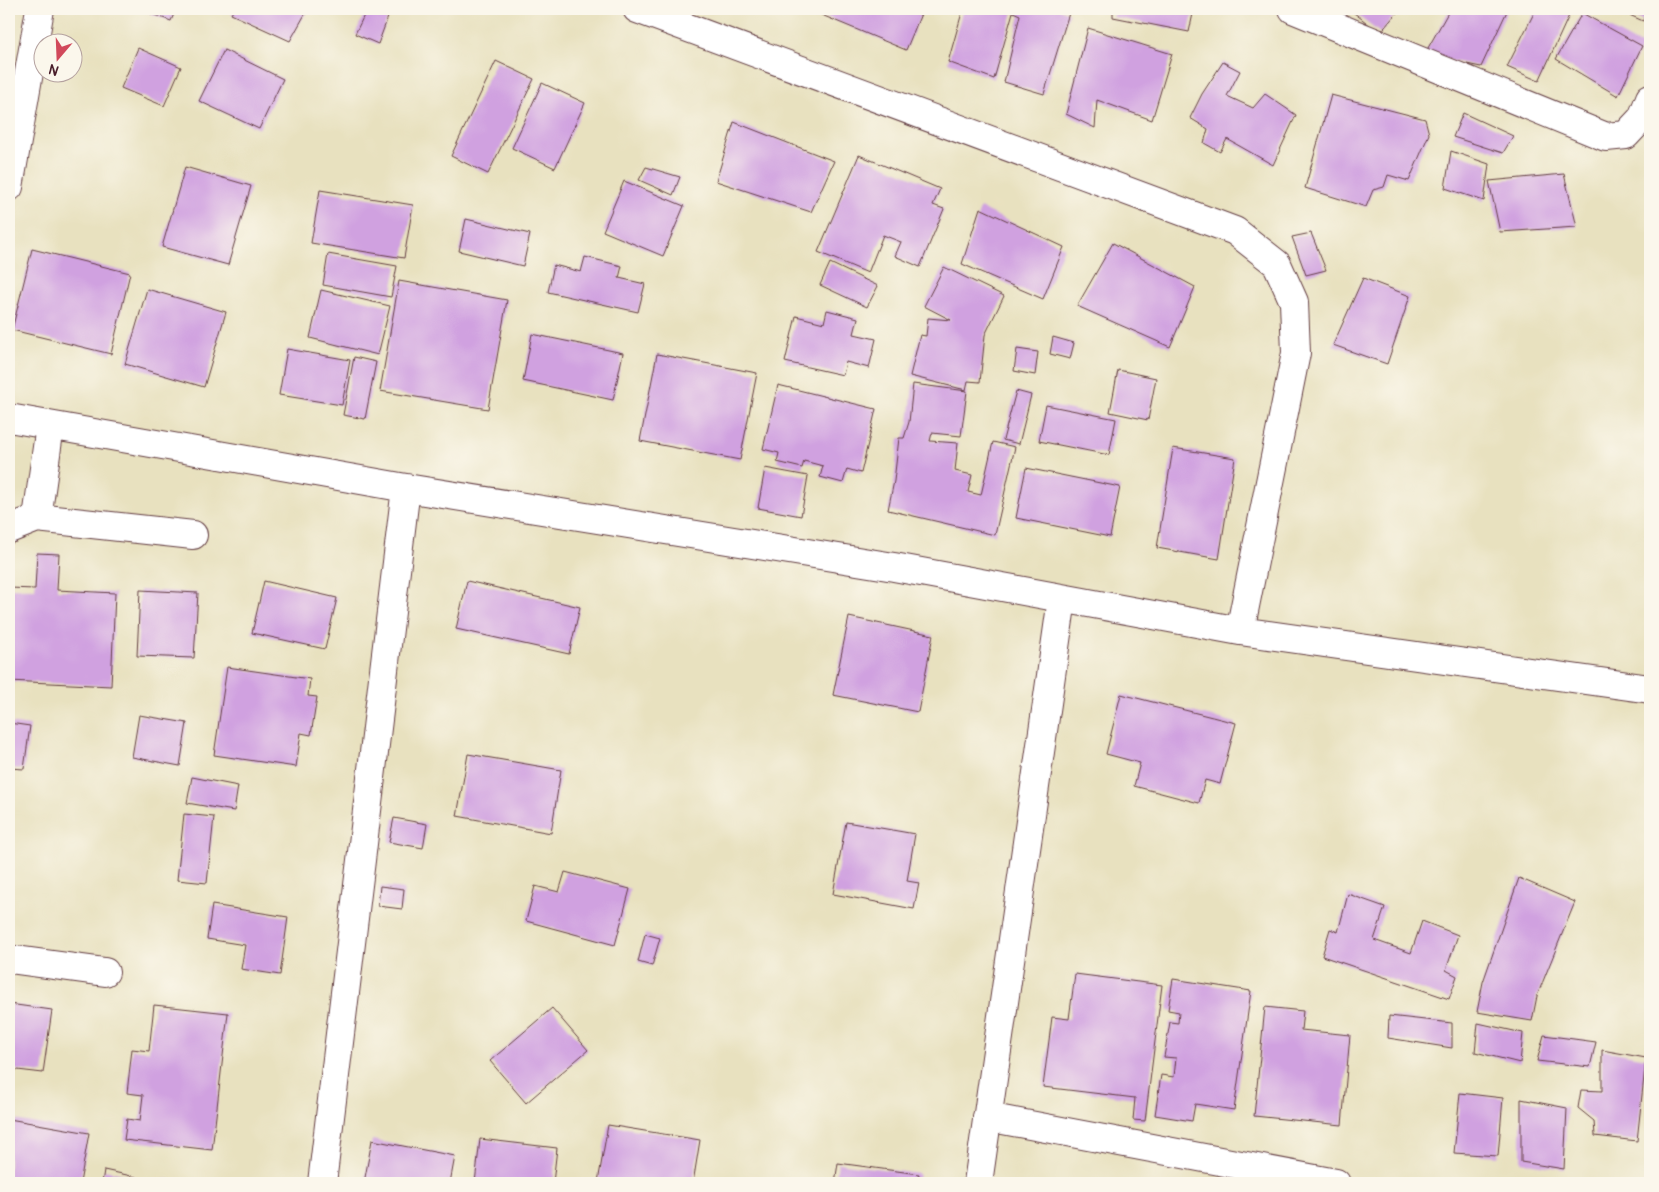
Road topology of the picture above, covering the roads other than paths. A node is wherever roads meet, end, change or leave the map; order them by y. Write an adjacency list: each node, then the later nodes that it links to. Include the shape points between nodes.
1 (40, 9): 5 (street)
2 (637, 9): 13 (street, via 1235,230 1277,264 1294,302 1296,353)
3 (1293, 9): 4 (street, via 1606,137 1626,135 1642,118)
4 (1650, 98)
5 (9, 188)
6 (9, 418): 7 (street)
7 (50, 426): 8 (street); 9 (street)
8 (406, 488): 12 (street, via 894,567); 18 (street)
9 (37, 518): 10 (street); 11 (street)
10 (9, 529)
11 (194, 535)
12 (1062, 599): 13 (street); 17 (street)
13 (1240, 631): 14 (street)
14 (1650, 689)
15 (9, 959): 16 (street)
16 (105, 972)
17 (987, 1117): 19 (street); 20 (street)
18 (322, 1183)
19 (978, 1183)
20 (1336, 1183)

